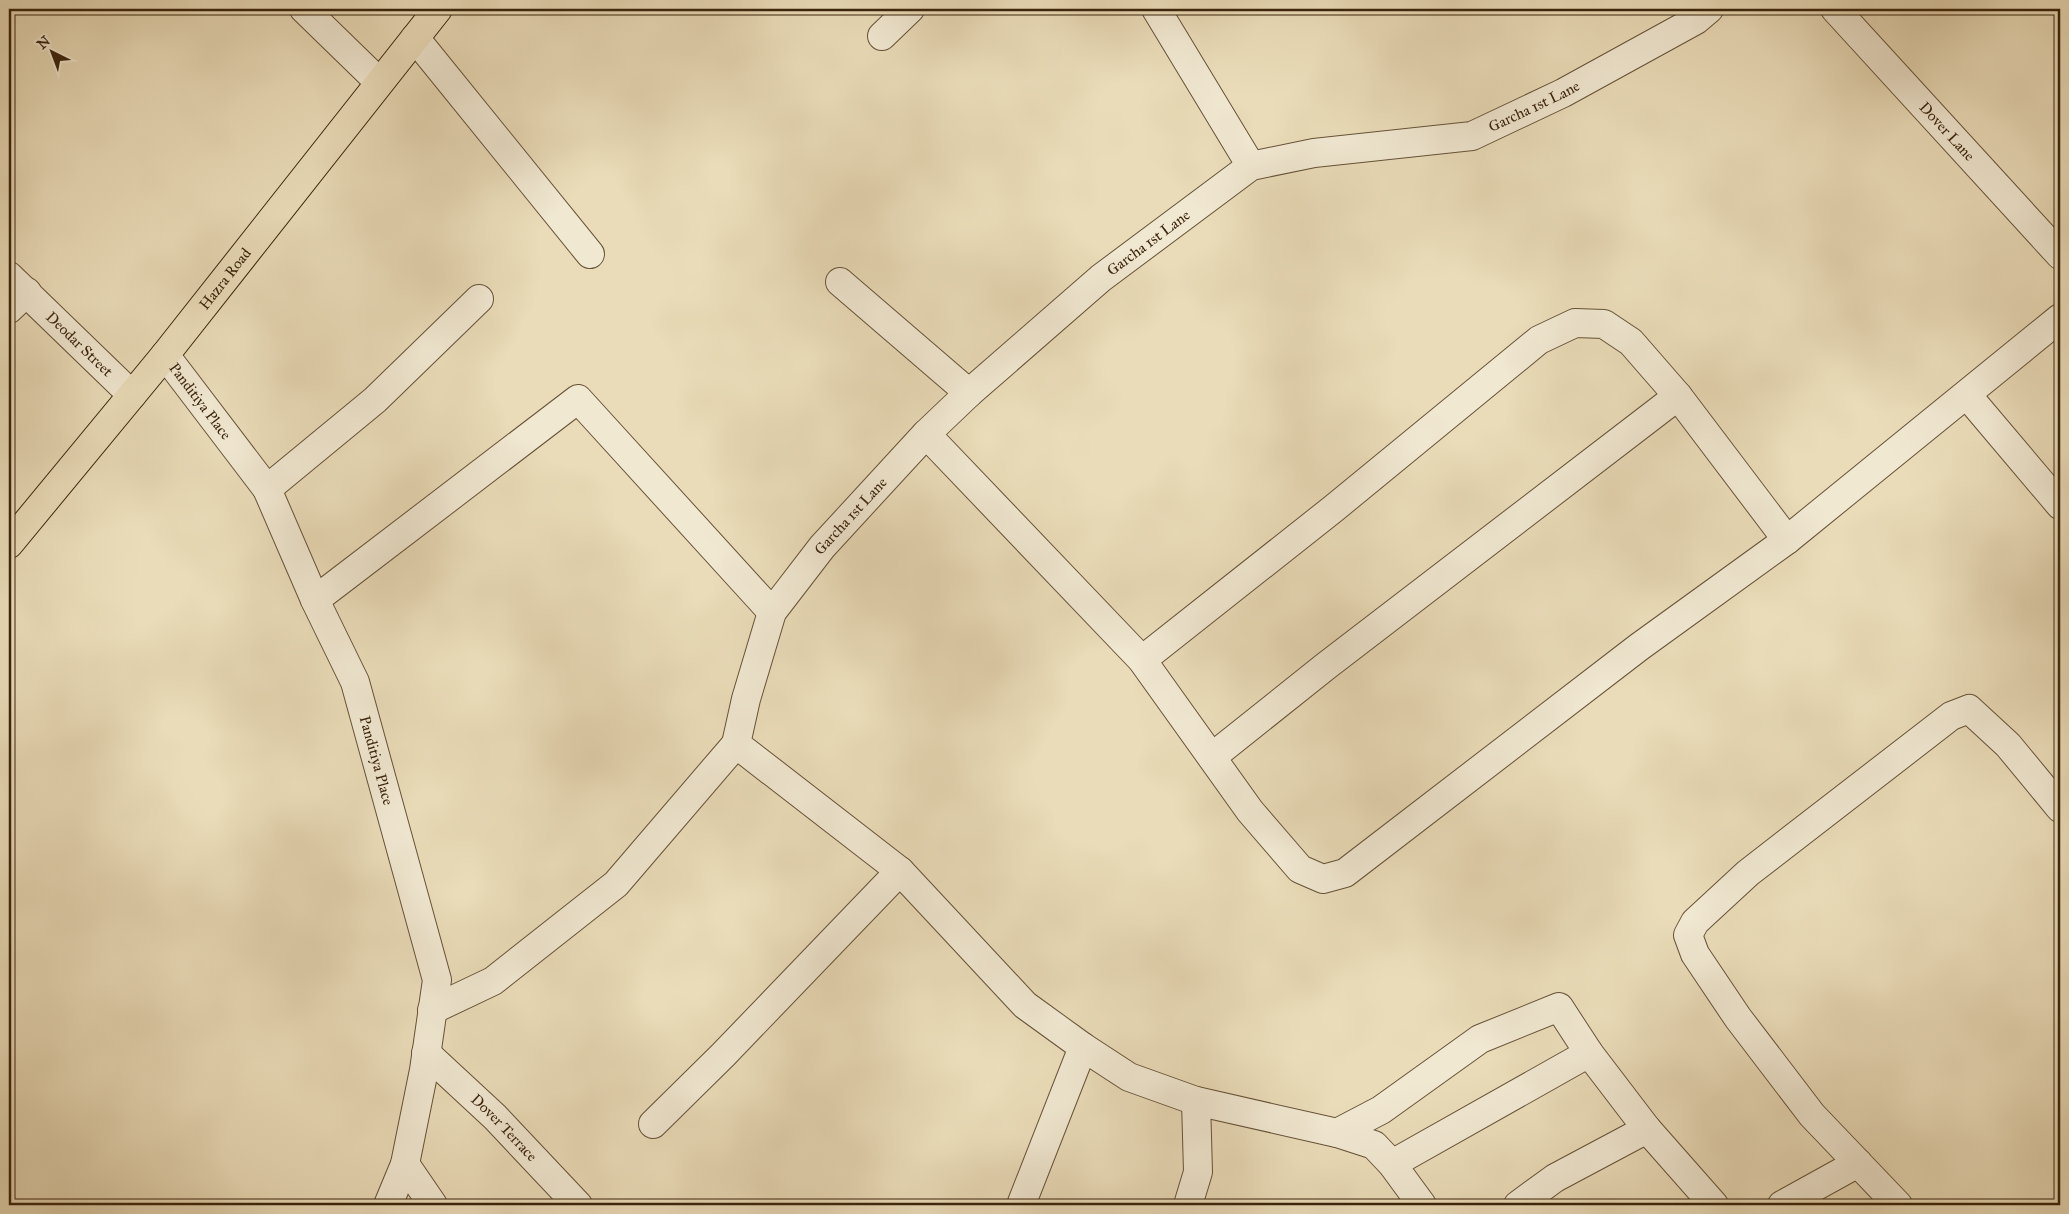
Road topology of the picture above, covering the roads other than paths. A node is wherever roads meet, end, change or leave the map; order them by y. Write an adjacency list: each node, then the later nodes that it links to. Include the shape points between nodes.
1 (304, 9): 9 (street)
2 (438, 9): 8 (main road, Hazra Road)
3 (910, 9): 7 (street)
4 (1156, 9): 10 (street)
5 (1708, 9): 10 (street, Garcha 1st Lane, via 1696,20 1563,93 1472,136 1314,152)
6 (1835, 9): 12 (street, Dover Lane)
7 (882, 36)
8 (415, 38): 9 (main road, Hazra Road); 11 (street)
9 (379, 82): 17 (main road, Hazra Road)
10 (1252, 166): 18 (street, Garcha 1st Lane, via 1101,278)
11 (590, 254)
12 (2060, 255)
13 (840, 282): 18 (street)
14 (15, 292): 19 (street, Deodar Street)
15 (479, 299): 23 (street, via 375,400)
16 (2060, 318): 20 (street)
17 (165, 355): 19 (main road, Hazra Road); 23 (street, Panditiya Place)
18 (969, 393): 22 (street, Garcha 1st Lane)
19 (132, 395): 26 (main road, Hazra Road)
20 (1967, 395): 24 (street); 25 (street)
21 (1678, 396): 25 (street); 29 (street, via 1631,342 1604,324 1575,323 1539,340); 31 (street)
22 (926, 434): 28 (street, Garcha 1st Lane, via 822,546); 29 (street)
23 (267, 489): 27 (street, Panditiya Place)
24 (2060, 505)
25 (1787, 540): 31 (street, via 1639,647 1345,873 1324,879 1300,869 1250,811)
26 (9, 544)
27 (315, 600): 28 (street, via 578,399); 34 (street, Panditiya Place, via 355,682 437,980)
28 (772, 612): 30 (street, Garcha 1st Lane)
29 (1142, 660): 31 (street)
30 (736, 744): 33 (street); 34 (street, via 616,884 493,981)
31 (1212, 757)
32 (2060, 808): 42 (street, via 2008,746 1969,709 1952,716 1748,873 1695,922 1688,936 1695,954 1738,1018 1812,1115)
33 (900, 871): 35 (street, via 1025,1004); 39 (street)
34 (432, 1010): 36 (street, Panditiya Place)
35 (1082, 1047): 38 (street, via 1129,1077); 48 (street)
36 (426, 1053): 43 (street, Panditiya Place); 47 (street, Dover Terrace, via 495,1117)
37 (1589, 1053): 40 (street); 41 (street, via 1559,1007 1480,1039 1381,1110); 44 (street)
38 (1196, 1101): 41 (street); 49 (street, via 1198,1172)
39 (653, 1124)
40 (1646, 1129): 51 (street, via 1555,1178); 52 (street)
41 (1337, 1133): 44 (street, via 1374,1145)
42 (1858, 1163): 53 (street); 54 (street)
43 (405, 1164): 45 (street); 46 (street)
44 (1392, 1164): 50 (street)
45 (388, 1205)
46 (433, 1205)
47 (578, 1205)
48 (1021, 1205)
49 (1188, 1205)
50 (1422, 1205)
51 (1518, 1205)
52 (1714, 1205)
53 (1782, 1205)
54 (1898, 1205)

